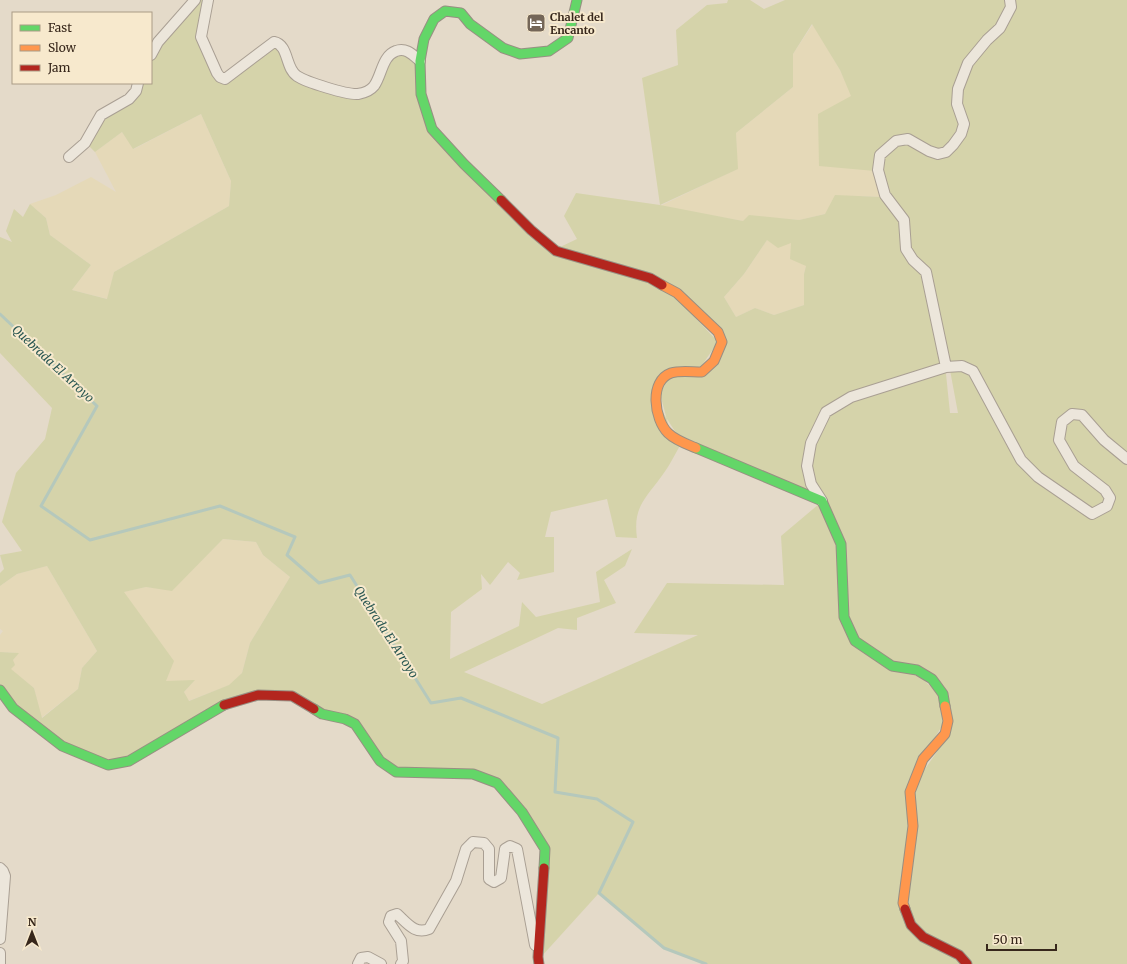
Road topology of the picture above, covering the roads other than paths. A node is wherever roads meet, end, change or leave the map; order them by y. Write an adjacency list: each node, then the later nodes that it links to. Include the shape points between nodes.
1 (195, 0): 5 (street, via 158,42)
2 (208, 0): 6 (street, via 201,37 217,73 225,79 274,42 282,47 291,69 297,76 353,94 369,91 374,86 391,52 399,49 407,51)
3 (577, 0): 6 (street, via 568,38 548,51 520,54 503,48 470,24 461,13 445,11 434,19 424,39)
4 (1010, 0): 9 (street, via 1011,7 1000,28 968,63 958,89 957,104 964,124 953,145 946,152 938,154 908,139 896,141 880,155 878,170 885,195 904,220 906,249 926,272)
5 (152, 53)
6 (420, 61): 11 (street, via 421,94 432,129 531,230 556,251 650,278 677,293 718,332 722,342 714,361 702,372 670,373 662,378 656,389 660,421 668,433 682,442)
7 (138, 84): 8 (street, via 136,91 129,99 101,115 85,143)
8 (69, 157)
9 (946, 367): 10 (street, via 962,366 973,371 1020,460 1038,477 1092,514 1107,506 1110,498 1105,490 1074,466 1059,440 1062,422 1072,414 1082,415 1104,440); 11 (street, via 851,396 826,412 811,443 807,466 811,484)
10 (1127, 459)
11 (822, 501): 21 (street, via 841,544 844,617 855,641 892,666 917,670 927,676 943,694 948,721 945,734 923,760 910,792 913,826 903,902 911,925 923,937 959,955)
12 (0, 690): 16 (street, via 13,708 62,746 108,765 129,761 227,703 258,695 292,696 322,714 355,724 380,762 396,772 473,774 497,784 522,812 546,849)
13 (0, 868): 14 (street, via 5,876)
14 (0, 939)
15 (0, 953): 17 (street)
16 (538, 960): 20 (street, via 517,849 510,846 505,849 501,878 494,882 489,879 489,849 484,843 473,842 466,849 456,882 429,929 422,932 415,930 397,914 391,916 389,922 401,941)
17 (0, 964)
18 (358, 964): 19 (street, via 361,958 368,957)
19 (381, 964)
20 (401, 964)
21 (966, 964)

